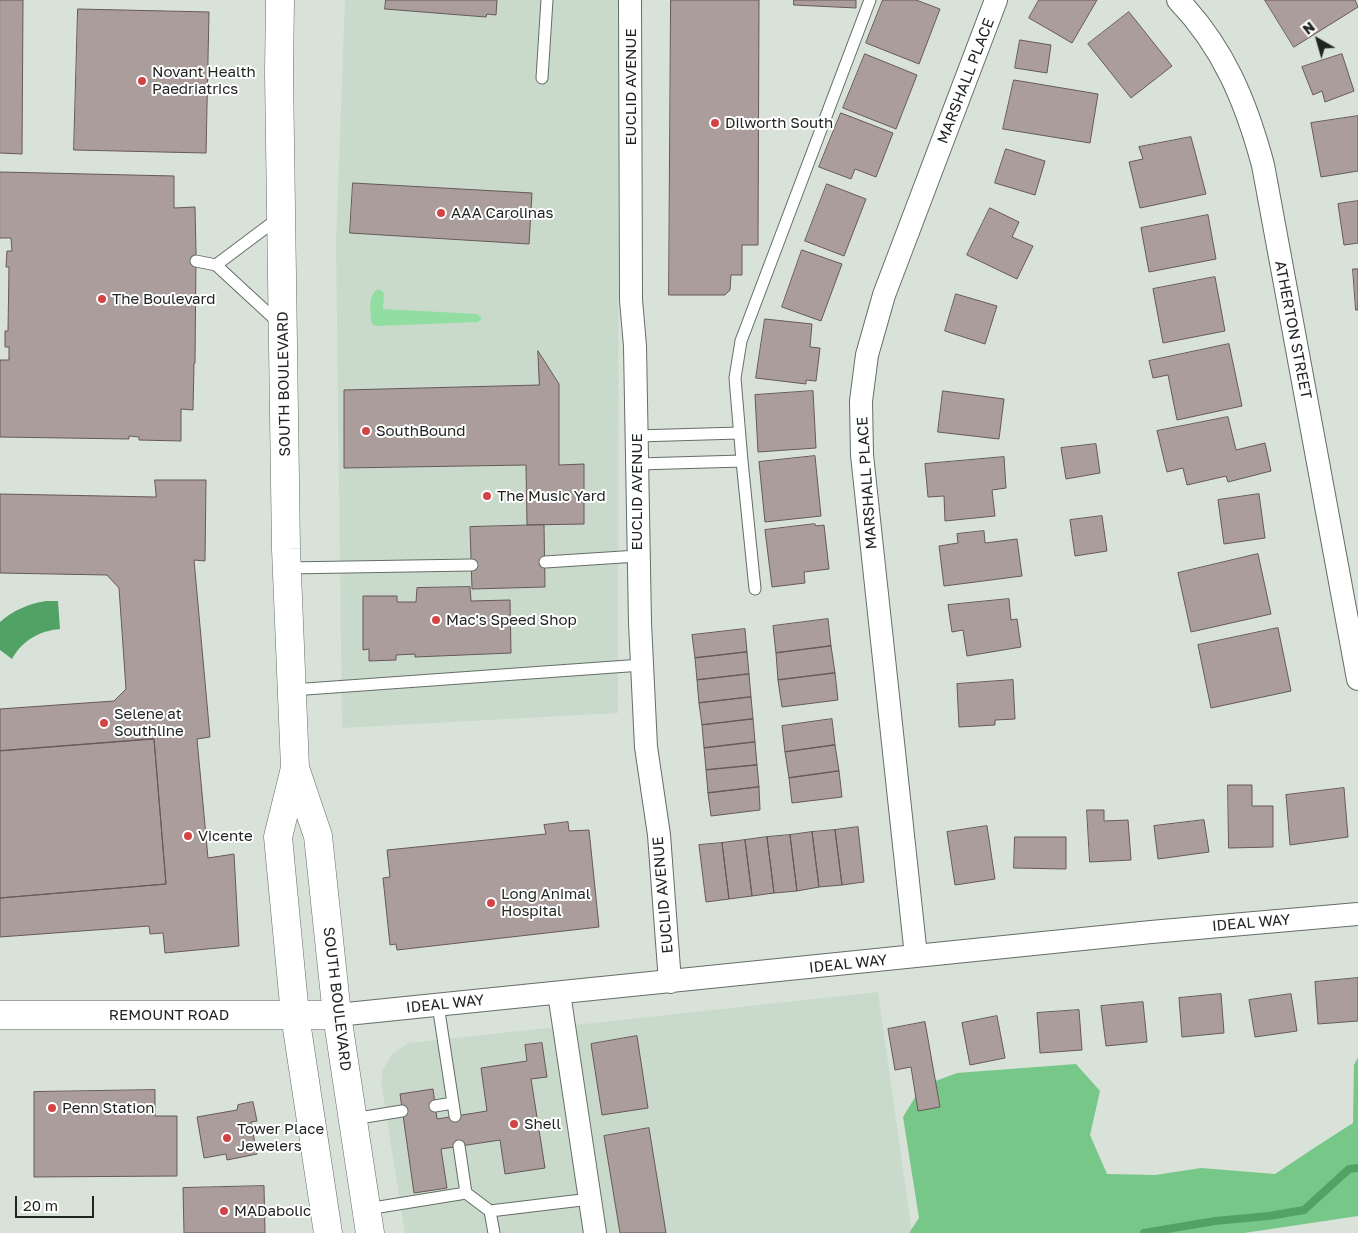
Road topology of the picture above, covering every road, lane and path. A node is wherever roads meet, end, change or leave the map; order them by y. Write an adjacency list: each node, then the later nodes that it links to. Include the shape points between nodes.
1 (280, 0): 8 (main road, SOUTH BOULEVARD)
2 (547, 0): 7 (lane)
3 (630, 0): 13 (street, EUCLID AVENUE, via 631,300)
4 (870, 0): 12 (lane, via 740,341 736,378)
5 (996, 0): 26 (street, MARSHALL PLACE, via 884,295 866,355 861,401 862,455)
6 (1178, 0): 22 (street, ATHERTON STREET, via 1195,17 1224,60 1246,106 1263,165)
7 (542, 78)
8 (282, 216): 10 (lane); 11 (main road, SOUTH BOULEVARD)
9 (196, 261): 10 (lane)
10 (216, 265): 11 (lane)
11 (283, 327): 19 (main road, SOUTH BOULEVARD)
12 (739, 433): 13 (lane); 14 (lane)
13 (637, 436): 15 (street, EUCLID AVENUE)
14 (742, 460): 15 (lane); 20 (lane)
15 (638, 464): 16 (street, EUCLID AVENUE)
16 (638, 556): 17 (lane); 21 (street, EUCLID AVENUE)
17 (545, 562)
18 (472, 565): 19 (lane)
19 (286, 568): 23 (main road, SOUTH BOULEVARD)
20 (755, 589)
21 (642, 665): 23 (lane); 27 (street, EUCLID AVENUE, via 646,747 659,835)
22 (1358, 679)
23 (292, 690): 24 (main road, SOUTH BOULEVARD)
24 (295, 768): 31 (main road, SOUTH BOULEVARD, via 278,837); 32 (main road, SOUTH BOULEVARD, via 318,836)
25 (1358, 914): 26 (street, IDEAL WAY)
26 (916, 956): 27 (street, IDEAL WAY)
27 (670, 982): 28 (street, IDEAL WAY)
28 (559, 993): 29 (street, IDEAL WAY); 40 (street)
29 (438, 1005): 32 (street, IDEAL WAY); 33 (lane)
30 (0, 1015): 31 (main road, REMOUNT ROAD)
31 (295, 1015): 32 (main road, REMOUNT ROAD); 43 (main road, SOUTH BOULEVARD)
32 (337, 1015): 37 (main road, SOUTH BOULEVARD)
33 (453, 1103): 34 (lane); 36 (lane)
34 (436, 1106)
35 (402, 1111): 37 (lane)
36 (455, 1116)
37 (353, 1119): 42 (main road, SOUTH BOULEVARD)
38 (459, 1146): 39 (lane)
39 (466, 1193): 41 (lane); 42 (lane)
40 (590, 1199): 41 (lane); 45 (street)
41 (490, 1211): 44 (lane)
42 (368, 1221)
43 (328, 1233)
44 (494, 1233)
45 (595, 1233)

